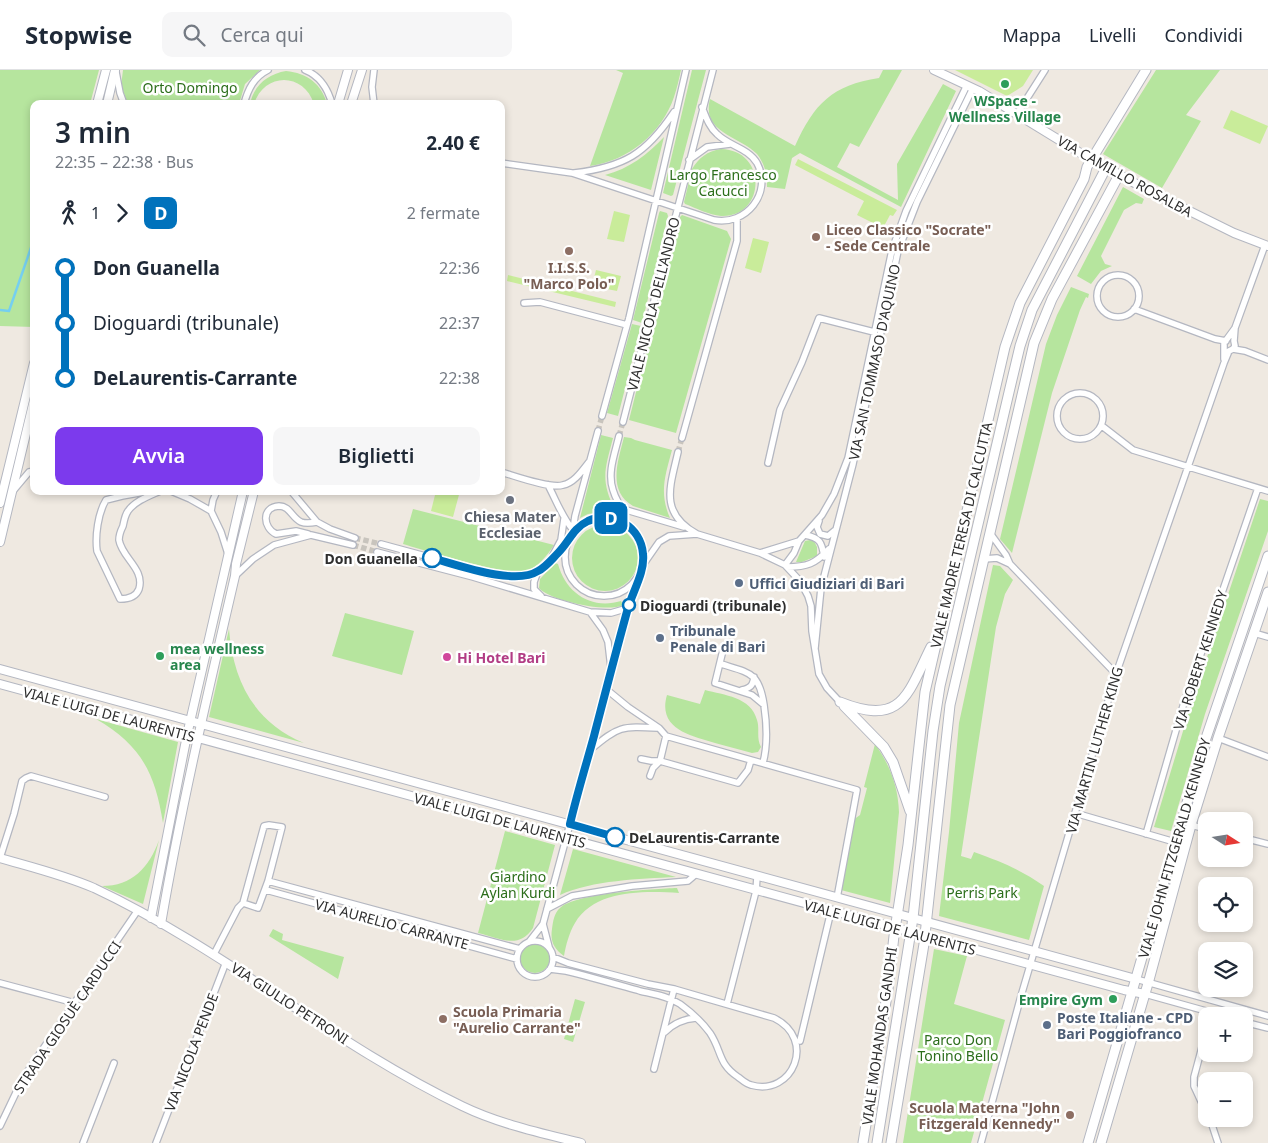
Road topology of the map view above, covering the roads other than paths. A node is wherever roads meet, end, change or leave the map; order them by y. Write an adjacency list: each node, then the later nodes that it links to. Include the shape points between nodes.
1 (106, 70): 14 (street)
2 (115, 70): 15 (street); 16 (street)
3 (268, 70): 17 (street, via 252,84)
4 (305, 70): 18 (street, via 323,83)
5 (348, 70): 19 (street)
6 (362, 70): 20 (street)
7 (374, 70): 21 (street)
8 (686, 70): 24 (street, VIALE NICOLA DELL'ANDRO)
9 (713, 70): 22 (street, VIALE NICOLA DELL'ANDRO)
10 (934, 70): 13 (street, VIA CAMILLO ROSALBA)
11 (1045, 70): 25 (street)
12 (1146, 70): 27 (main road, VIALE MADRE TERESA DI CALCUTTA)
13 (970, 87): 23 (street, VIA SAN TOMMASO D'AQUINO); 25 (street, VIA CAMILLO ROSALBA)
14 (98, 100)
15 (108, 100)
16 (123, 100)
17 (246, 100)
18 (331, 100)
19 (339, 100)
20 (352, 100)
21 (374, 100)
22 (702, 107): 26 (street, via 716,134); 28 (street, VIALE NICOLA DELL'ANDRO)
23 (960, 107): 42 (street, VIA SAN TOMMASO D'AQUINO, via 898,231); 84 (street, VIA SAN TOMMASO D'AQUINO, via 898,251 853,464)
24 (677, 108): 31 (street, via 654,138 632,156 598,170); 33 (street, VIALE NICOLA DELL'ANDRO)
25 (1017, 114): 27 (street, VIA CAMILLO ROSALBA)
26 (730, 144): 28 (street, via 707,147); 35 (street, via 751,155 762,186 751,209)
27 (1091, 159): 30 (street, VIA CAMILLO ROSALBA); 118 (main road, VIALE MADRE TERESA DI CALCUTTA, via 1010,328)
28 (689, 160): 34 (street, VIALE NICOLA DELL'ANDRO)
29 (505, 164): 31 (street)
30 (1106, 168): 32 (street, VIA CAMILLO ROSALBA); 36 (main road, VIALE MADRE TERESA DI CALCUTTA)
31 (572, 174): 33 (street)
32 (1119, 175): 37 (street, VIA CAMILLO ROSALBA, via 1234,233); 38 (main road, VIALE MADRE TERESA DI CALCUTTA)
33 (656, 200): 34 (street); 41 (street, VIALE NICOLA DELL'ANDRO)
34 (677, 207): 35 (street, via 719,221); 49 (street, VIALE NICOLA DELL'ANDRO)
35 (737, 219): 54 (street, via 737,241)
36 (1071, 233): 38 (main road); 159 (main road, VIALE MADRE TERESA DI CALCUTTA, via 1032,310 1020,346 940,686)
37 (1266, 245): 43 (street, VIA MARTIN LUTHER KING)
38 (1078, 253): 85 (main road, VIALE MADRE TERESA DI CALCUTTA, via 1052,299 1034,343)
39 (524, 303): 41 (street, via 540,302)
40 (1134, 309): 40 (street, via 1139,294 1131,279 1115,275 1102,283 1098,301 1105,312 1117,317); 43 (street)
41 (627, 325): 46 (street, VIALE NICOLA DELL'ANDRO)
42 (874, 332): 57 (street, via 819,318 780,410); 77 (street, VIA SAN TOMMASO D'AQUINO, via 848,458)
43 (1229, 345): 44 (street); 58 (street, VIA MARTIN LUTHER KING)
44 (1268, 360)
45 (30, 379): 74 (street)
46 (602, 416)
47 (30, 417): 48 (street)
48 (29, 421): 50 (street); 64 (street)
49 (623, 422)
50 (30, 424)
51 (1102, 426): 51 (street, via 1102,408 1094,397 1084,392 1062,400 1057,421 1064,433 1084,439); 58 (street, via 1133,450)
52 (598, 431): 56 (street)
53 (619, 436): 75 (street, via 610,478)
54 (682, 438)
55 (678, 452): 82 (street, via 670,498 676,519)
56 (590, 461): 61 (street, via 573,480 563,485); 83 (street)
57 (768, 463)
58 (1188, 467): 62 (street); 125 (street, VIA MARTIN LUTHER KING)
59 (30, 472): 64 (street)
60 (505, 473): 61 (street)
61 (548, 485): 78 (street)
62 (1258, 488): 63 (street); 152 (street, VIA ROBERT KENNEDY, via 1183,706)
63 (1268, 491)
64 (12, 492): 92 (street)
65 (128, 495): 66 (street, via 106,500 96,545 120,599 135,595 140,579 119,538 127,512)
66 (151, 495)
67 (180, 495): 73 (street)
68 (191, 495): 73 (street)
69 (215, 495): 76 (street)
70 (242, 495): 100 (street)
71 (253, 495): 104 (street)
72 (294, 495): 79 (street)
73 (190, 499): 76 (street)
74 (0, 503)
75 (623, 509): 80 (street); 81 (street)
76 (210, 512): 100 (street, via 221,532)
77 (822, 515): 84 (street, via 817,527 820,534 828,536); 88 (street, VIA SAN TOMMASO D'AQUINO)
78 (564, 519): 83 (street); 103 (street, via 561,540)
79 (317, 522): 87 (street, via 302,522 280,506 271,509 266,516 268,529 276,534 296,531); 90 (street)
80 (624, 522): 83 (street, via 610,518 594,519); 106 (street, via 639,539)
81 (674, 524): 82 (street); 89 (street)
82 (684, 527): 86 (street)
83 (574, 530): 94 (street)
84 (835, 531): 96 (street, VIA SAN TOMMASO D'AQUINO)
85 (990, 533): 102 (main road, VIALE MADRE TERESA DI CALCUTTA); 105 (street)
86 (697, 534): 89 (street); 98 (street)
87 (311, 535): 95 (street); 110 (street, via 274,546)
88 (804, 535): 91 (street, VIA SAN TOMMASO D'AQUINO); 99 (street, via 820,541)
89 (669, 536): 106 (street, via 660,542)
90 (355, 538)
91 (799, 541): 98 (street); 107 (street, VIA SAN TOMMASO D'AQUINO)
92 (0, 542)
93 (381, 544): 109 (street, via 501,576 524,576)
94 (567, 544): 103 (street); 111 (street, via 565,567 574,582 590,594 616,594)
95 (352, 546)
96 (830, 547): 99 (street); 108 (street, VIA SAN TOMMASO D'AQUINO)
97 (377, 552): 113 (street)
98 (760, 553): 107 (street)
99 (824, 554): 107 (street, via 803,567); 108 (street)
100 (228, 556): 104 (street); 132 (street)
101 (1268, 556): 116 (main road, VIALE JOHN FITZGERALD KENNEDY)
102 (984, 559): 105 (street, via 998,558); 175 (main road, VIALE MADRE TERESA DI CALCUTTA, via 950,705)
103 (548, 563): 109 (street)
104 (236, 564): 110 (street)
105 (1010, 564): 125 (street)
106 (643, 565): 111 (street)
107 (786, 566): 121 (street, via 808,596)
108 (826, 569): 121 (street, VIA SAN TOMMASO D'AQUINO)
109 (538, 571): 113 (street, via 534,589)
110 (235, 576): 133 (street)
111 (638, 578): 114 (street)
112 (1268, 592): 117 (main road, VIALE JOHN FITZGERALD KENNEDY)
113 (542, 597): 115 (street)
114 (628, 608): 115 (street, via 611,613); 124 (street)
115 (590, 612): 124 (street, via 608,642)
116 (1242, 629): 117 (street); 155 (main road, VIALE JOHN FITZGERALD KENNEDY, via 1212,717)
117 (1254, 633): 119 (street); 138 (main road, VIALE JOHN FITZGERALD KENNEDY)
118 (938, 634): 130 (main road, via 915,684 895,706 872,712); 148 (main road, VIALE MADRE TERESA DI CALCUTTA, via 925,692)
119 (1268, 637)
120 (724, 646): 122 (street)
121 (815, 648): 130 (street, via 822,681)
122 (721, 664): 126 (street); 129 (street, via 715,683)
123 (0, 669): 132 (street, VIALE LUIGI DE LAURENTIS)
124 (611, 672): 128 (street)
125 (1116, 674): 147 (street, VIA MARTIN LUTHER KING)
126 (754, 677): 129 (street, via 754,684); 131 (street, via 760,686)
127 (0, 684): 135 (street, VIALE LUIGI DE LAURENTIS)
128 (606, 689): 134 (street); 139 (street)
129 (742, 690): 131 (street)
130 (840, 702): 148 (main road, via 884,747 893,762)
131 (764, 705): 144 (street, via 767,740)
132 (190, 720): 133 (street, VIALE LUIGI DE LAURENTIS); 135 (street)
133 (200, 723): 137 (street); 149 (street, VIALE LUIGI DE LAURENTIS)
134 (659, 728): 136 (street); 139 (street, via 618,729)
135 (187, 734): 137 (street, VIALE LUIGI DE LAURENTIS); 173 (street)
136 (666, 736): 142 (street); 143 (street)
137 (197, 738): 153 (street, VIALE LUIGI DE LAURENTIS); 176 (street)
138 (1218, 738): 140 (street); 150 (main road, VIALE JOHN FITZGERALD KENNEDY)
139 (590, 750): 149 (street)
140 (1268, 757)
141 (641, 758): 143 (street)
142 (751, 760): 143 (street, via 738,783); 144 (street)
143 (660, 761): 145 (street)
144 (763, 763): 167 (street, via 857,790)
145 (650, 776)
146 (105, 797): 160 (street, via 31,776 26,778 22,781)
147 (1075, 813): 152 (street); 184 (street, VIA MARTIN LUTHER KING)
148 (911, 814): 157 (main road, VIALE MADRE TERESA DI CALCUTTA)
149 (570, 824): 153 (street); 161 (street, VIALE LUIGI DE LAURENTIS)
150 (1191, 825): 151 (street); 158 (main road, VIALE JOHN FITZGERALD KENNEDY)
151 (1198, 827)
152 (1146, 834): 155 (street)
153 (566, 838): 162 (street, VIALE LUIGI DE LAURENTIS); 169 (street)
154 (1253, 840): 156 (street)
155 (1176, 842): 158 (street); 191 (main road, VIALE JOHN FITZGERALD KENNEDY)
156 (1268, 844)
157 (908, 845): 159 (main road); 172 (main road, VIALE MADRE TERESA DI CALCUTTA)
158 (1186, 845): 193 (main road, VIALE JOHN FITZGERALD KENNEDY)
159 (920, 854): 174 (main road, VIALE MADRE TERESA DI CALCUTTA)
160 (0, 858): 170 (street, VIA GIULIO PETRONI, via 92,888)
161 (700, 861): 162 (street); 163 (street, VIALE LUIGI DE LAURENTIS)
162 (695, 875): 166 (street, VIALE LUIGI DE LAURENTIS); 169 (street, via 688,881 572,896)
163 (757, 876): 166 (street); 167 (street, VIALE LUIGI DE LAURENTIS)
164 (268, 881): 165 (street); 168 (street, via 282,827 269,825 264,826 261,832); 183 (street, VIA AURELIO CARRANTE)
165 (266, 890): 168 (street, via 258,908); 187 (street, VIA AURELIO CARRANTE)
166 (756, 891): 171 (street, VIALE LUIGI DE LAURENTIS); 199 (street)
167 (837, 898): 172 (street, VIALE LUIGI DE LAURENTIS)
168 (243, 903): 185 (street)
169 (547, 909): 177 (street)
170 (138, 910): 173 (street, VIA GIULIO PETRONI); 198 (street, STRADA GIOSUÈ CARDUCCI)
171 (831, 911): 178 (street, VIALE LUIGI DE LAURENTIS); 208 (street)
172 (898, 913): 174 (street, VIALE LUIGI DE LAURENTIS); 178 (main road, VIALE MADRE TERESA DI CALCUTTA)
173 (151, 918): 176 (street, VIA GIULIO PETRONI)
174 (913, 918): 175 (street, VIALE LUIGI DE LAURENTIS); 179 (main road, VIALE MADRE TERESA DI CALCUTTA)
175 (926, 921): 180 (main road, VIALE MADRE TERESA DI CALCUTTA); 184 (street, VIALE LUIGI DE LAURENTIS)
176 (161, 924): 185 (street, VIA GIULIO PETRONI)
177 (544, 924): 181 (street); 182 (street)
178 (896, 928): 179 (street, VIALE LUIGI DE LAURENTIS); 216 (main road, VIALE MOHANDAS GANDHI)
179 (911, 932): 180 (street, VIALE LUIGI DE LAURENTIS); 200 (main road, VIALE MOHANDAS GANDHI)
180 (925, 936): 189 (street, VIALE LUIGI DE LAURENTIS); 202 (main road, VIALE MOHANDAS GANDHI)
181 (529, 942): 182 (street, via 539,941); 183 (street)
182 (549, 947): 186 (street)
183 (520, 949): 187 (street)
184 (1035, 952): 189 (street, VIA MARTIN LUTHER KING); 191 (street, VIALE LUIGI DE LAURENTIS)
185 (214, 954): 188 (street, VIA GIULIO PETRONI)
186 (553, 956): 190 (street); 194 (street, via 568,963)
187 (517, 959): 190 (street, via 521,969 530,976 541,976)
188 (226, 962): 218 (street, VIA NICOLA PENDE); 219 (street, VIA GIULIO PETRONI, via 385,1064 462,1106)
189 (1031, 965): 195 (street, VIALE LUIGI DE LAURENTIS); 223 (street, VIA MARTIN LUTHER KING)
190 (550, 969): 197 (street)
191 (1136, 978): 193 (street); 195 (main road, VIALE JOHN FITZGERALD KENNEDY)
192 (0, 983): 198 (street)
193 (1148, 983): 196 (main road, VIALE JOHN FITZGERALD KENNEDY); 203 (street)
194 (674, 989): 197 (street); 199 (street)
195 (1132, 992): 196 (street, VIALE LUIGI DE LAURENTIS); 224 (main road, VIALE JOHN FITZGERALD KENNEDY)
196 (1144, 994): 201 (street); 225 (main road, VIALE JOHN FITZGERALD KENNEDY)
197 (672, 999): 204 (street); 207 (street)
198 (75, 1003): 214 (street, STRADA GIOSUÈ CARDUCCI, via 23,1078)
199 (727, 1004): 204 (street, via 774,1018 788,1026 794,1035 795,1062 791,1071 776,1084 767,1087 749,1085 734,1075 724,1065 714,1040)
200 (899, 1005): 202 (main road); 213 (main road, VIALE MOHANDAS GANDHI)
201 (1198, 1011)
202 (911, 1016): 222 (main road, VIALE MOHANDAS GANDHI)
203 (1268, 1016)
204 (696, 1018): 207 (street, via 683,1019)
205 (1253, 1024): 206 (street)
206 (1268, 1028)
207 (663, 1034): 211 (street)
208 (800, 1040)
209 (114, 1062): 217 (street)
210 (1198, 1062): 212 (street, via 1194,1086)
211 (654, 1070)
212 (1198, 1095)
213 (882, 1116): 216 (main road); 221 (main road, VIALE MOHANDAS GANDHI)
214 (0, 1126)
215 (1213, 1127): 226 (street)
216 (866, 1128): 220 (main road, VIALE MOHANDAS GANDHI)
217 (83, 1143)
218 (156, 1143)
219 (581, 1143)
220 (863, 1143)
221 (877, 1143)
222 (891, 1143)
223 (981, 1143)
224 (1088, 1143)
225 (1101, 1143)
226 (1218, 1143)

